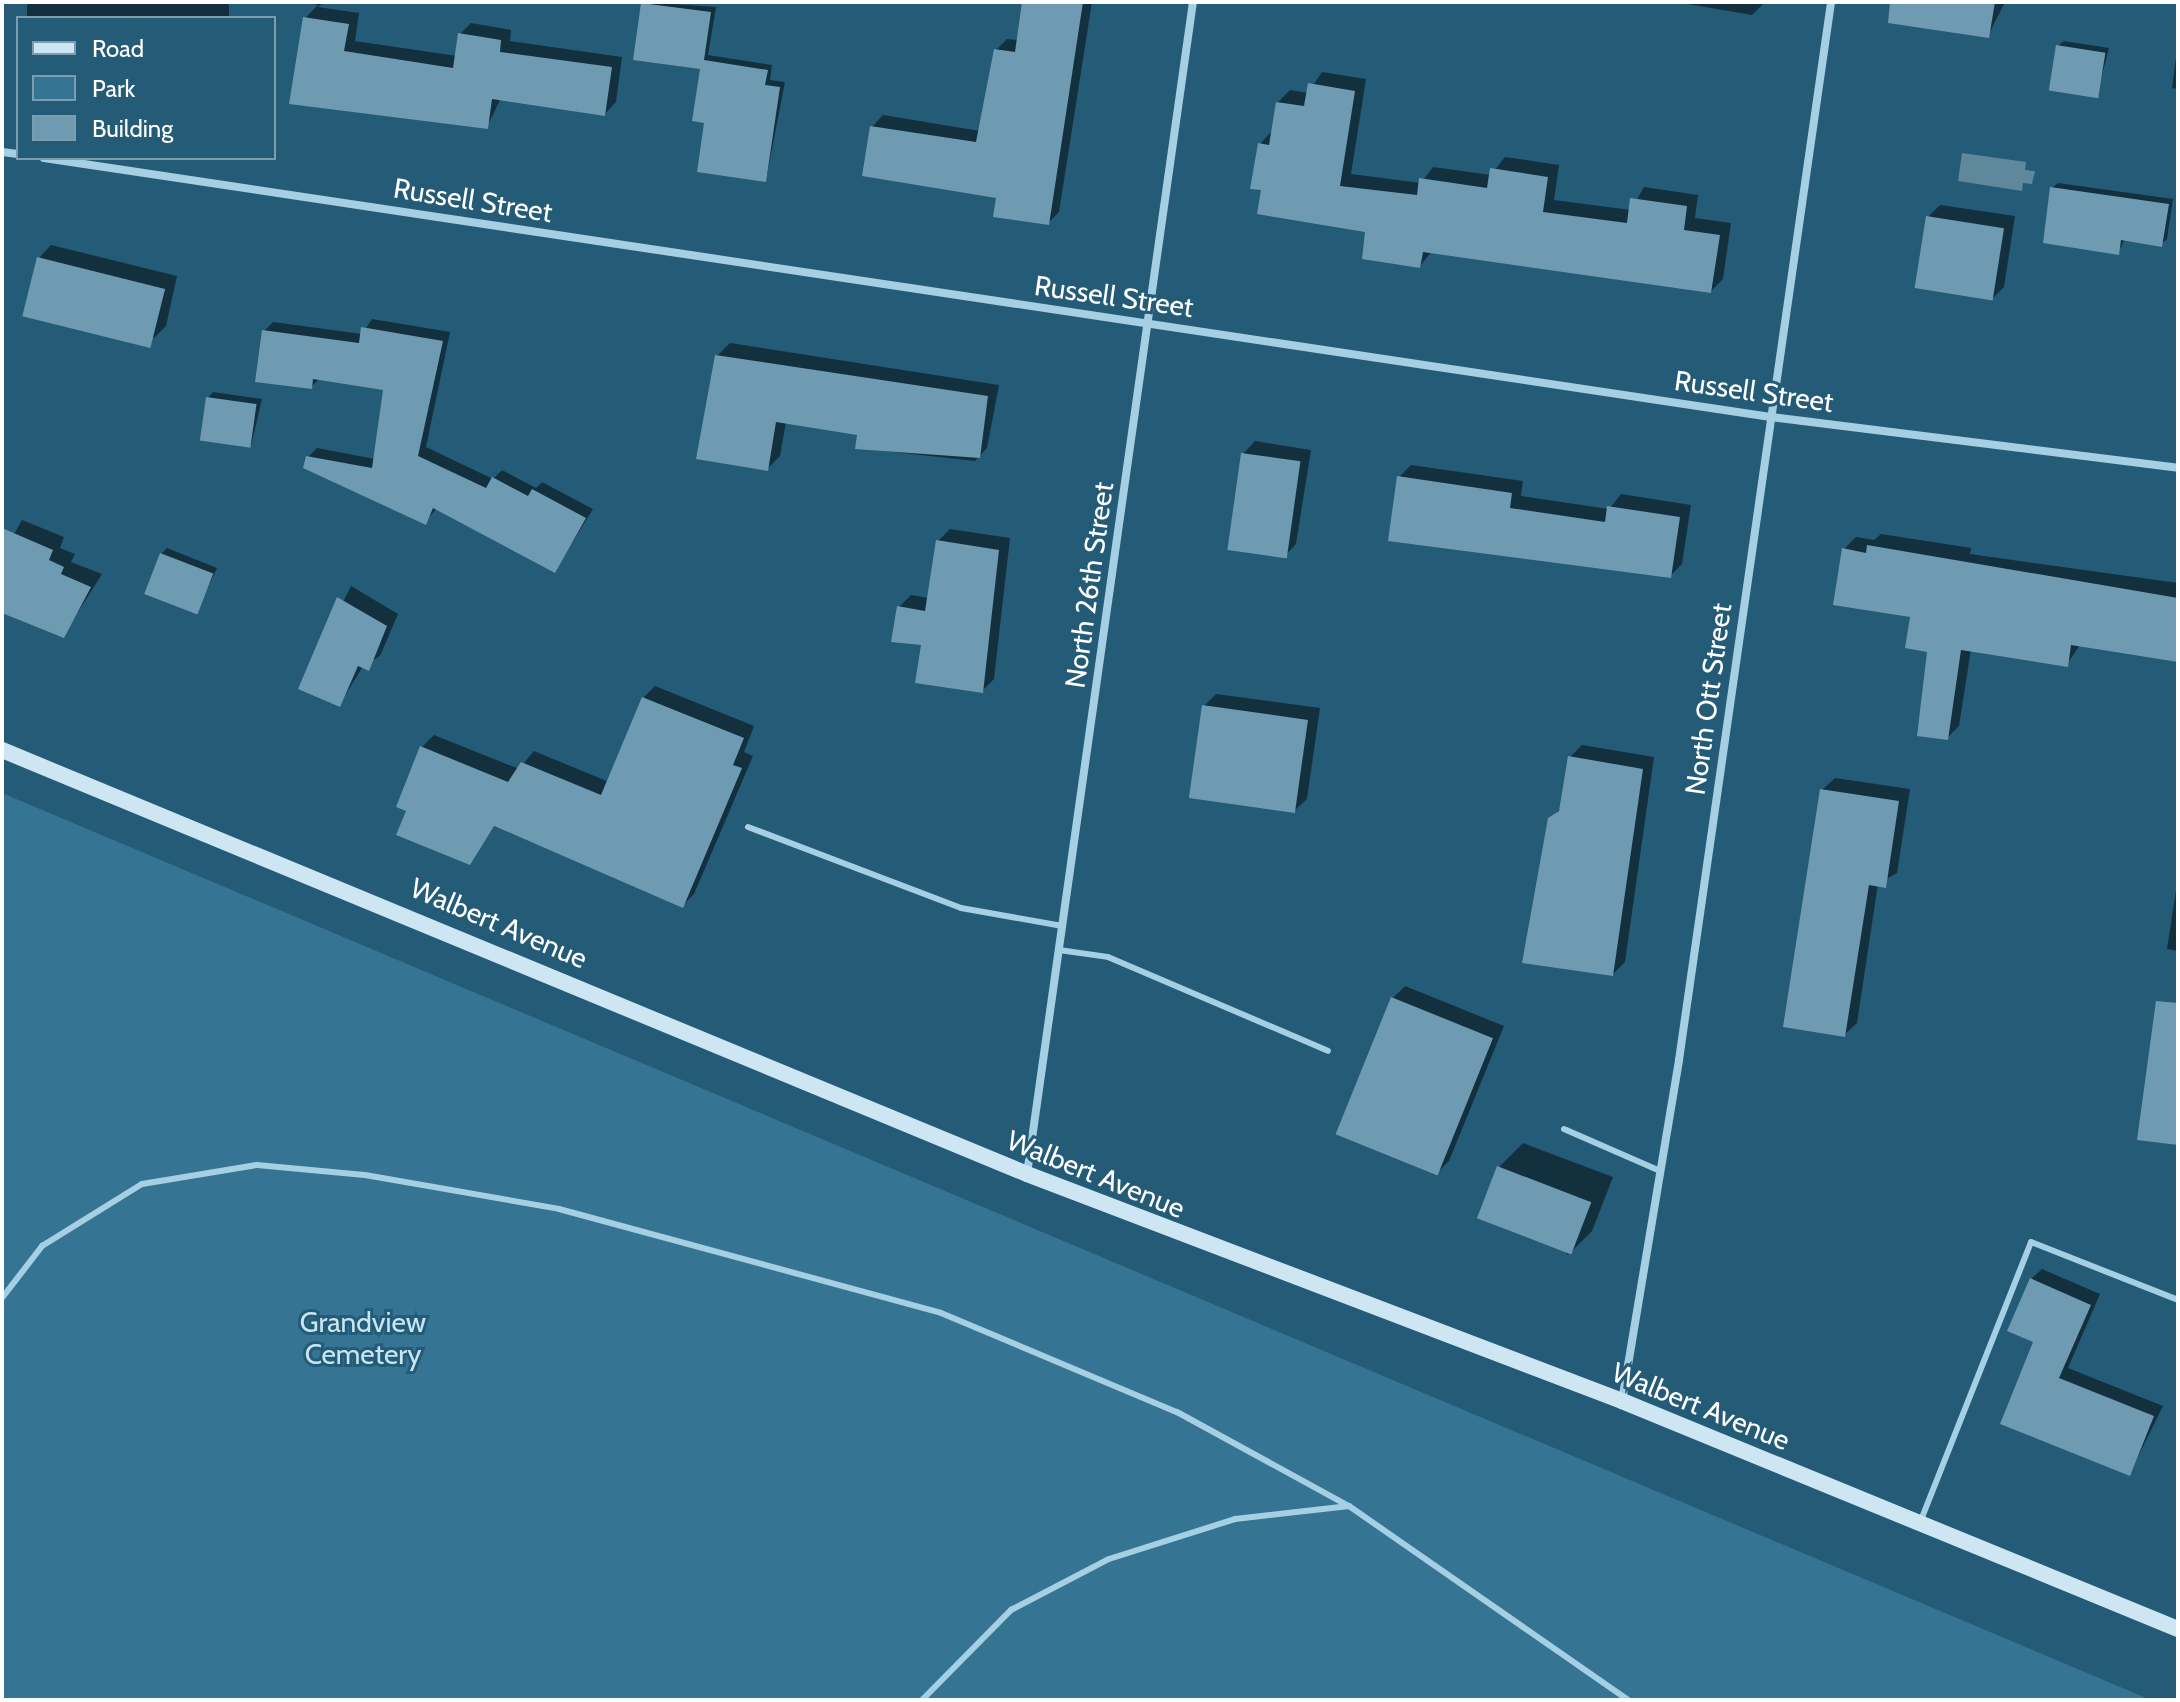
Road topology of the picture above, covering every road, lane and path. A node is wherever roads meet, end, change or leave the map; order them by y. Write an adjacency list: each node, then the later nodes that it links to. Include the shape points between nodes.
1 (1193, 2): 4 (street, North 26th Street)
2 (1831, 2): 5 (street, North Ott Street)
3 (57, 160): 4 (street, Russell Street)
4 (1149, 323): 5 (street, Russell Street); 9 (street, North 26th Street)
5 (1771, 417): 6 (street, Russell Street); 13 (street, North Ott Street)
6 (2178, 468)
7 (2, 750): 14 (main road, Walbert Avenue)
8 (748, 827): 9 (lane, via 961,908)
9 (1062, 926): 10 (street, North 26th Street)
10 (1059, 950): 11 (lane, via 1108,957); 14 (street, North 26th Street)
11 (1328, 1051)
12 (1564, 1129): 13 (lane)
13 (1660, 1171): 17 (street, North Ott Street)
14 (1027, 1174): 17 (main road, Walbert Avenue)
15 (2, 1298): 18 (lane, via 42,1246 142,1184 257,1165 365,1175 559,1209 941,1313 1177,1412)
16 (2178, 1300): 19 (lane, via 2031,1242)
17 (1622, 1401): 19 (main road, Walbert Avenue)
18 (1349, 1506): 21 (lane, via 1235,1519 1109,1559 1011,1610); 22 (lane)
19 (1919, 1523): 20 (main road, Walbert Avenue)
20 (2178, 1629)
21 (922, 1700)
22 (1628, 1700)

